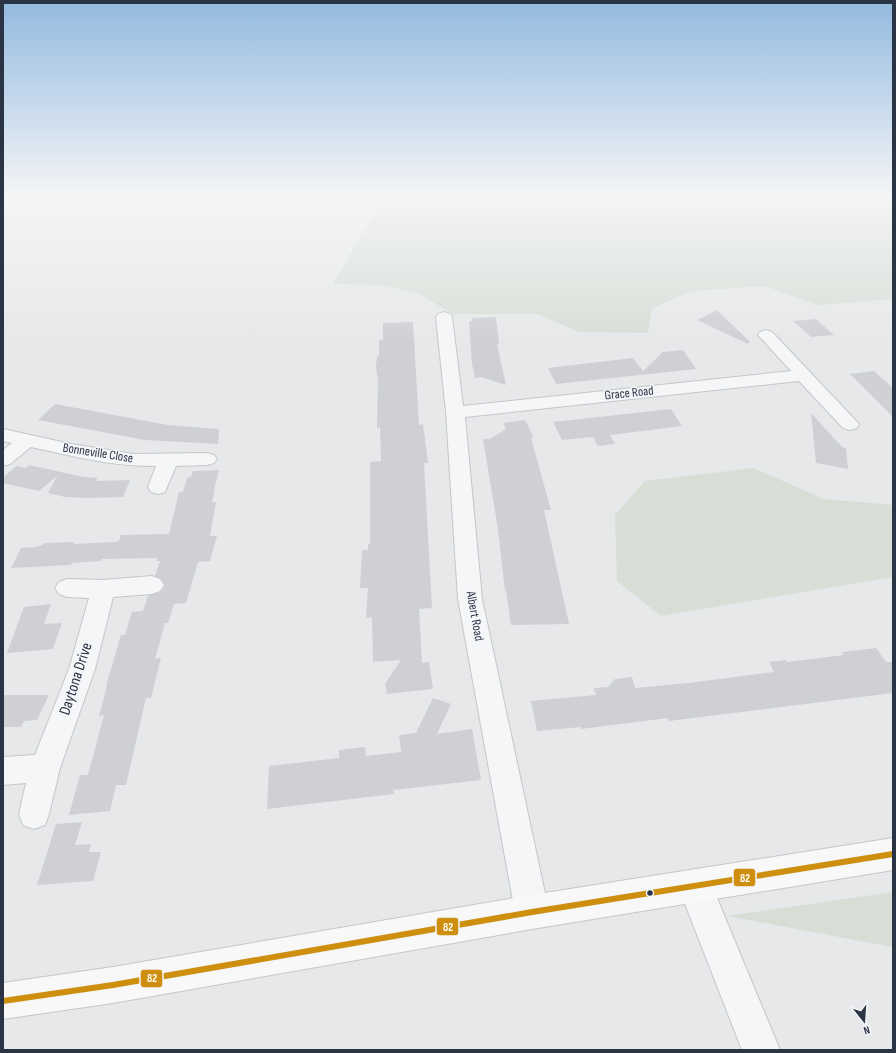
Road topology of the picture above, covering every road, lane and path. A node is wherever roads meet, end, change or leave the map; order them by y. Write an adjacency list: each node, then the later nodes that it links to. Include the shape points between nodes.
1 (444, 317): 4 (street, Albert Road)
2 (766, 335): 3 (street)
3 (804, 375): 4 (street, Grace Road); 5 (street)
4 (455, 412): 20 (street, Albert Road, via 470,599)
5 (850, 424)
6 (3, 435): 7 (street, Bonneville Close)
7 (28, 440): 8 (street, Bonneville Close, via 134,460); 10 (street)
8 (169, 459): 9 (street, Bonneville Close); 11 (street)
9 (207, 459)
10 (3, 460)
11 (158, 487)
12 (152, 585): 14 (street)
13 (67, 588): 14 (street)
14 (102, 589): 15 (street, Daytona Drive, via 82,669)
15 (45, 768): 16 (street); 17 (street, Daytona Drive)
16 (3, 771)
17 (34, 814)
18 (893, 854): 19 (main road)
19 (695, 886): 20 (main road); 22 (street)
20 (532, 912): 21 (main road, via 113,986)
21 (3, 1001)
22 (761, 1050)

